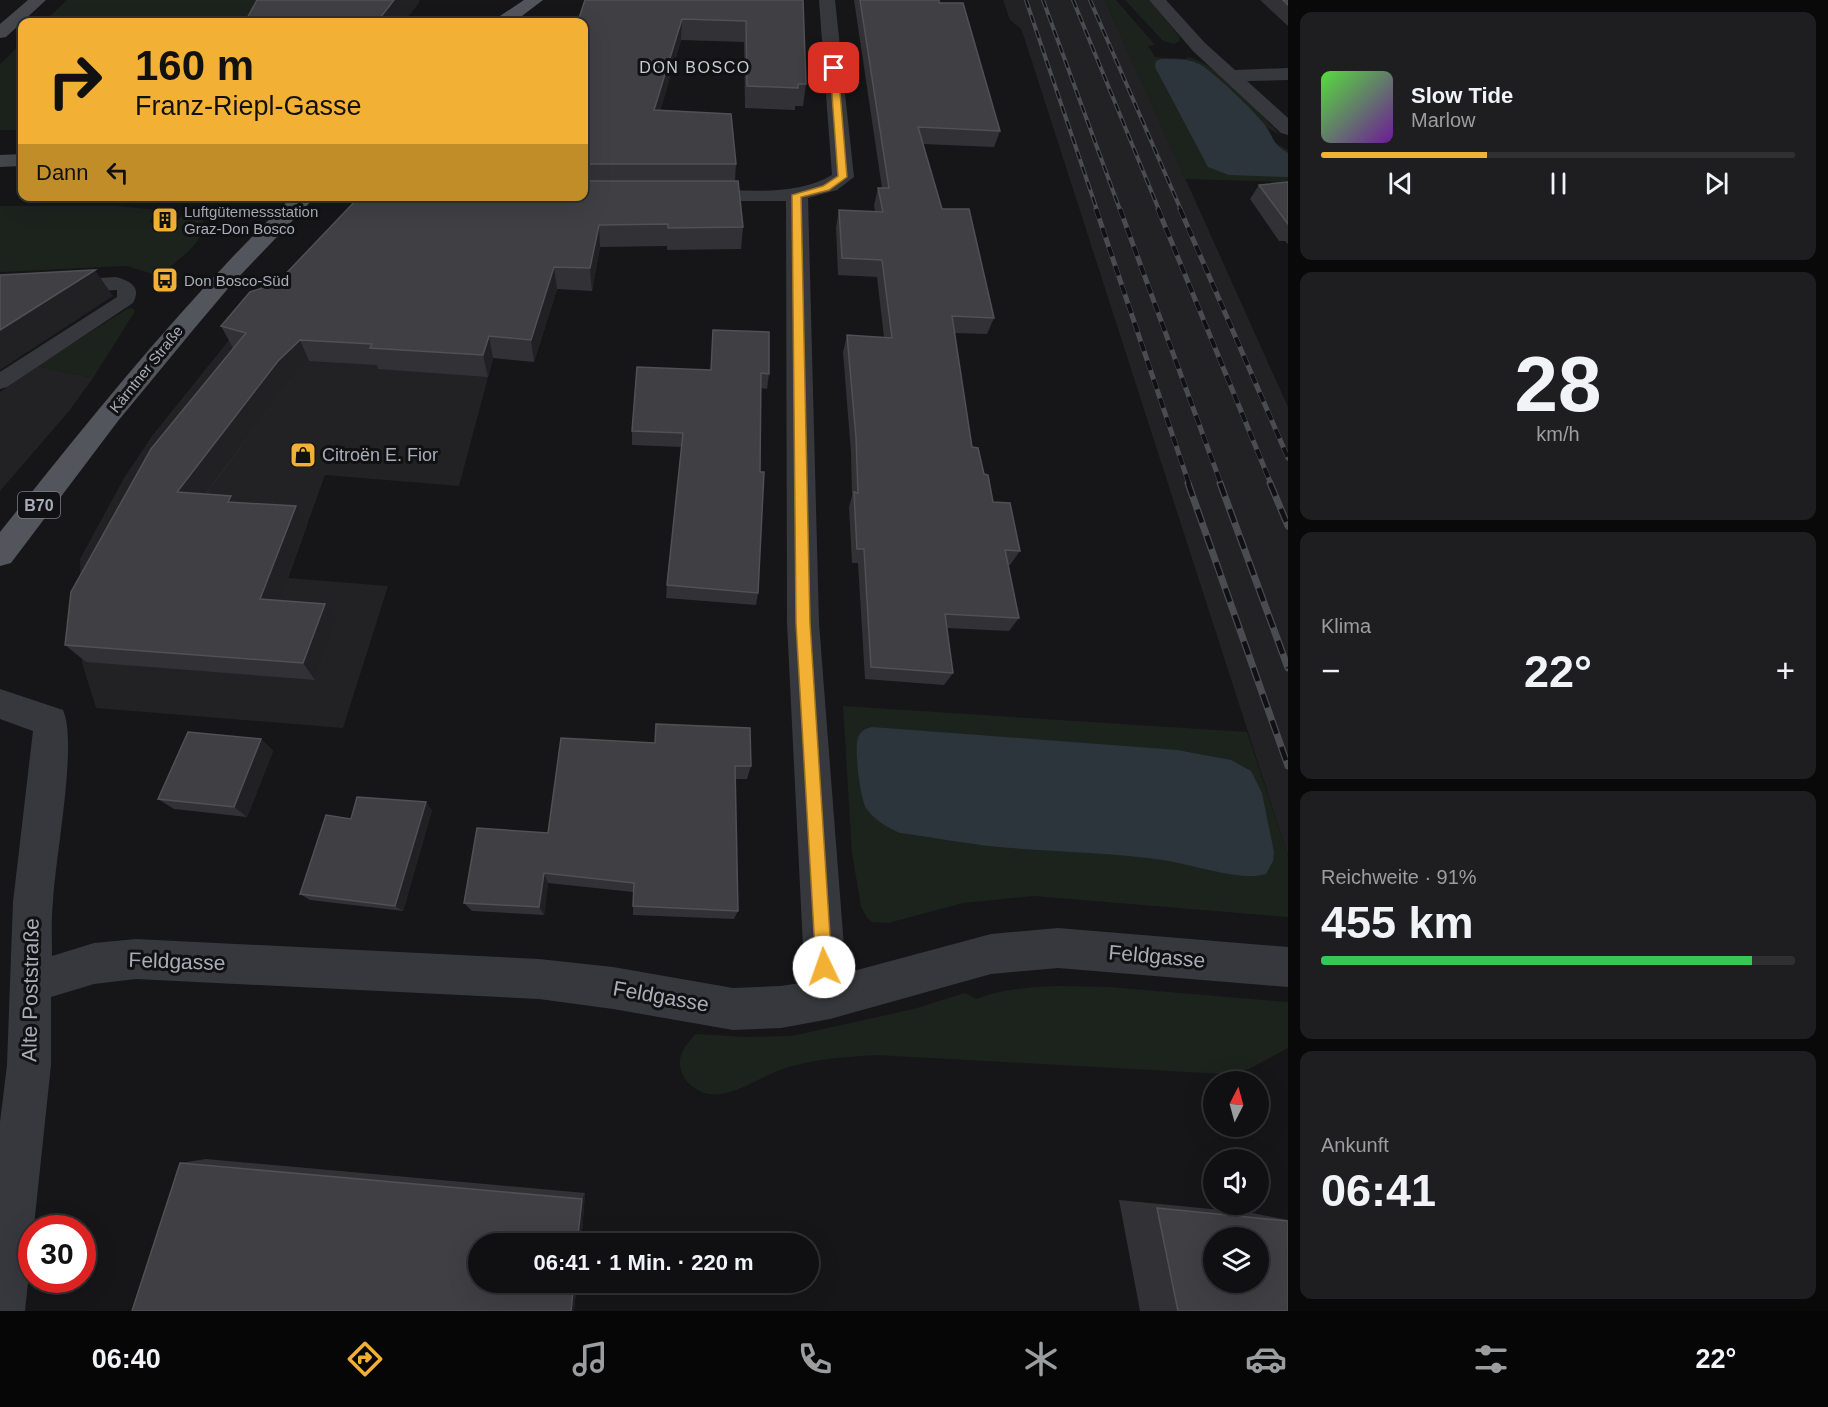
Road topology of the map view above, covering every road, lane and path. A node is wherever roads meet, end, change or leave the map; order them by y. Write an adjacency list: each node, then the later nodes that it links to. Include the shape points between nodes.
1 (38, 0): 6 (main road)
2 (535, 0): 5 (main road)
3 (827, 0): 13 (street, via 843,177 826,188)
4 (1157, 0): 8 (street)
5 (509, 18)
6 (0, 33)
7 (1288, 74): 8 (street)
8 (1230, 76): 9 (street)
9 (1288, 129)
10 (18, 160): 11 (main road)
11 (0, 161)
12 (673, 195): 13 (street)
13 (797, 195): 21 (street, via 803,623 824,967)
14 (301, 201): 17 (main road, Kärntner Straße / B70, via 215,287 140,375)
15 (0, 290): 16 (lane, via 116,283 126,287 126,299)
16 (0, 382)
17 (0, 554)
18 (0, 704): 20 (street, Alte Poststraße, via 51,721 33,902)
19 (1288, 967): 21 (street, Feldgasse, via 1059,948 1021,950 961,961)
20 (32, 985): 21 (street, Feldgasse, via 102,960 136,959 539,979 733,1009 782,1007); 22 (street, Alte Poststraße, via 29,1065)
21 (830, 999)
22 (0, 1311)

